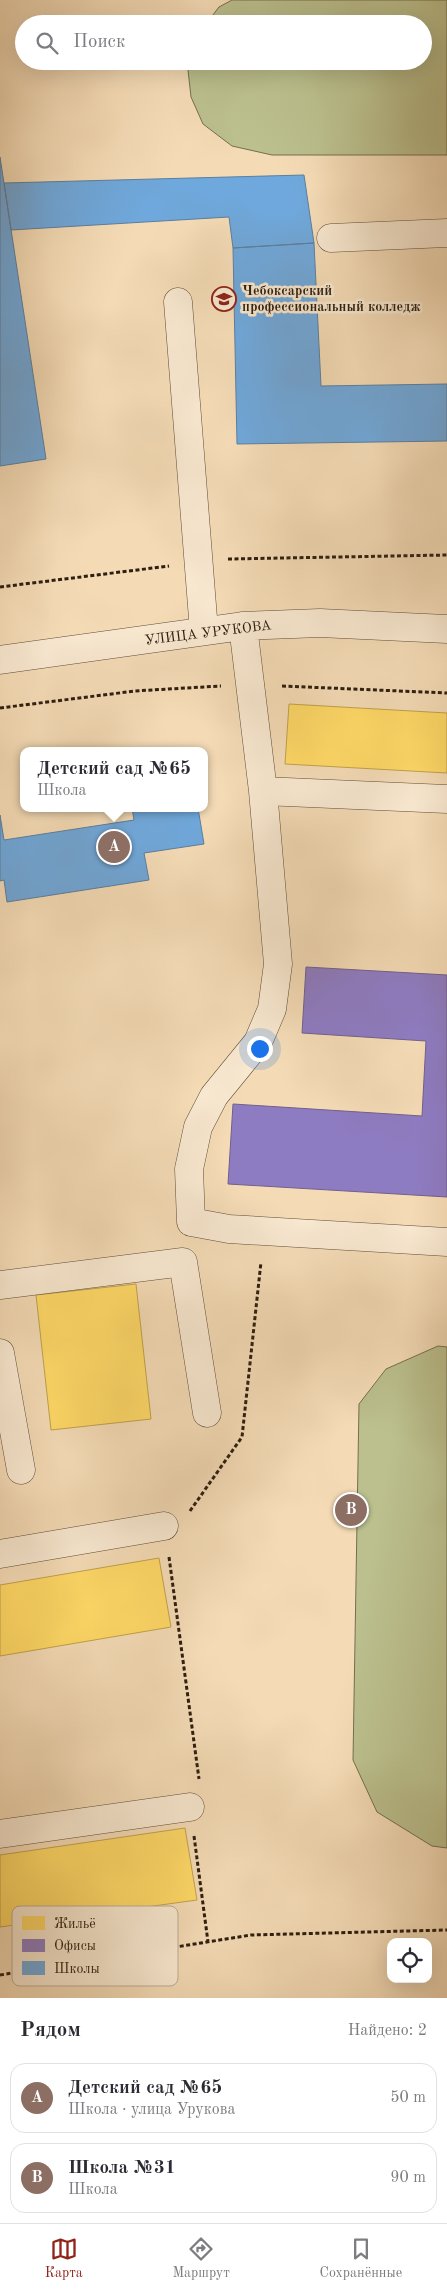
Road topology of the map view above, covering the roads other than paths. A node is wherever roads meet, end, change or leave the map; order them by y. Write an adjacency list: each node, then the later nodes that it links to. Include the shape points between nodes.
1 (447, 233): 2 (street)
2 (331, 238)
3 (178, 302): 6 (street)
4 (243, 626): 5 (street, УЛИЦА УРУКОВА, via 320,623); 6 (street, УЛИЦА УРУКОВА); 8 (street)
5 (447, 629)
6 (204, 632): 7 (street, УЛИЦА УРУКОВА)
7 (0, 660)
8 (263, 791): 9 (street); 10 (street, via 278,964 272,1009 258,1042 214,1096 198,1126 189,1169 191,1222 264,1231)
9 (447, 799)
10 (447, 1242)
11 (0, 1285): 13 (street, via 182,1262)
12 (0, 1353): 14 (street)
13 (207, 1413)
14 (21, 1470)
15 (164, 1526): 16 (street)
16 (0, 1554)
17 (190, 1807): 18 (street)
18 (0, 1834)

